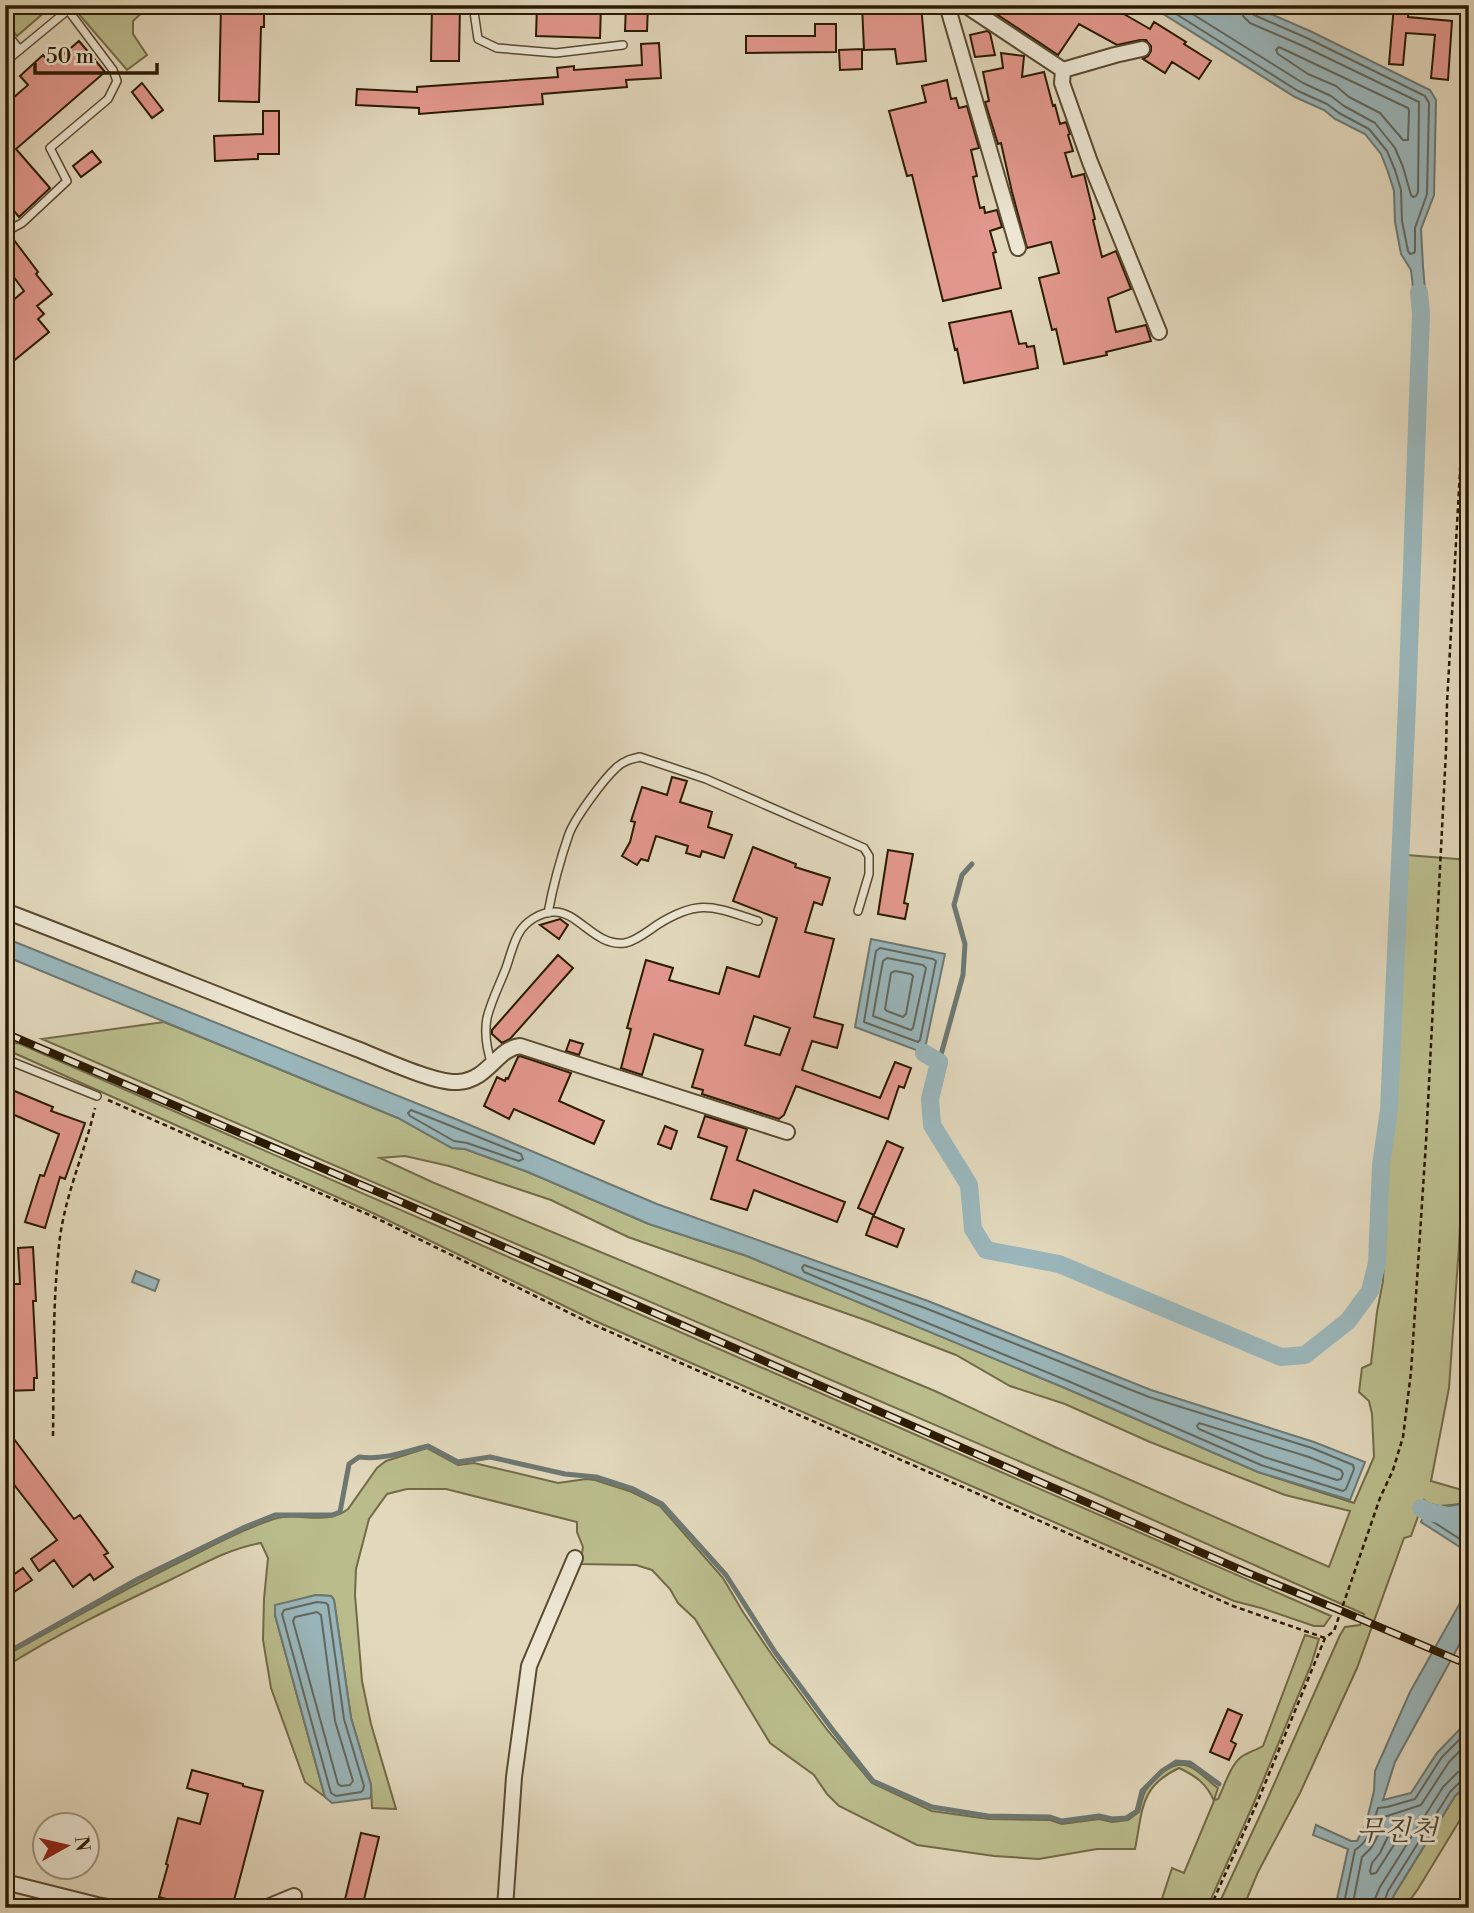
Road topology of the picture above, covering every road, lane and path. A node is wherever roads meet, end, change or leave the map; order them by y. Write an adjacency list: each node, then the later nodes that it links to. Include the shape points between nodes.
1 (473, 5): 5 (lane, via 478,39 496,48 556,53)
2 (947, 5): 11 (street)
3 (965, 5): 9 (street)
4 (5, 32): 7 (lane)
5 (623, 45)
6 (1142, 49): 9 (street)
7 (20, 50): 8 (lane); 10 (lane, via 68,10 117,81 108,99 50,148 67,181 22,223)
8 (5, 62)
9 (1063, 70): 13 (street, via 1062,83 1090,162)
10 (5, 232)
11 (1018, 248)
12 (1469, 311): 24 (path, via 1411,1372 1403,1437 1393,1470 1334,1631)
13 (1159, 332)
14 (5, 911): 19 (street, via 446,1082 469,1081)
15 (858, 911): 16 (lane, via 869,874 864,848 706,779 640,758 616,767 570,831)
16 (548, 913): 17 (lane, via 566,915 617,944 630,942 692,908 716,908); 19 (lane, via 529,921 519,933 487,1019 486,1049)
17 (758, 922)
18 (5, 1059): 20 (lane)
19 (492, 1066): 21 (street, via 510,1047 520,1046)
20 (97, 1096): 22 (path, via 60,1235); 24 (path, via 374,1217 592,1324 1233,1606)
21 (787, 1132)
22 (53, 1436)
23 (575, 1558): 29 (street, via 528,1666)
24 (1325, 1638): 30 (path)
25 (5, 1882): 27 (street)
26 (294, 1896): 28 (street)
27 (114, 1908)
28 (265, 1908)
29 (505, 1908)
30 (1210, 1908)

